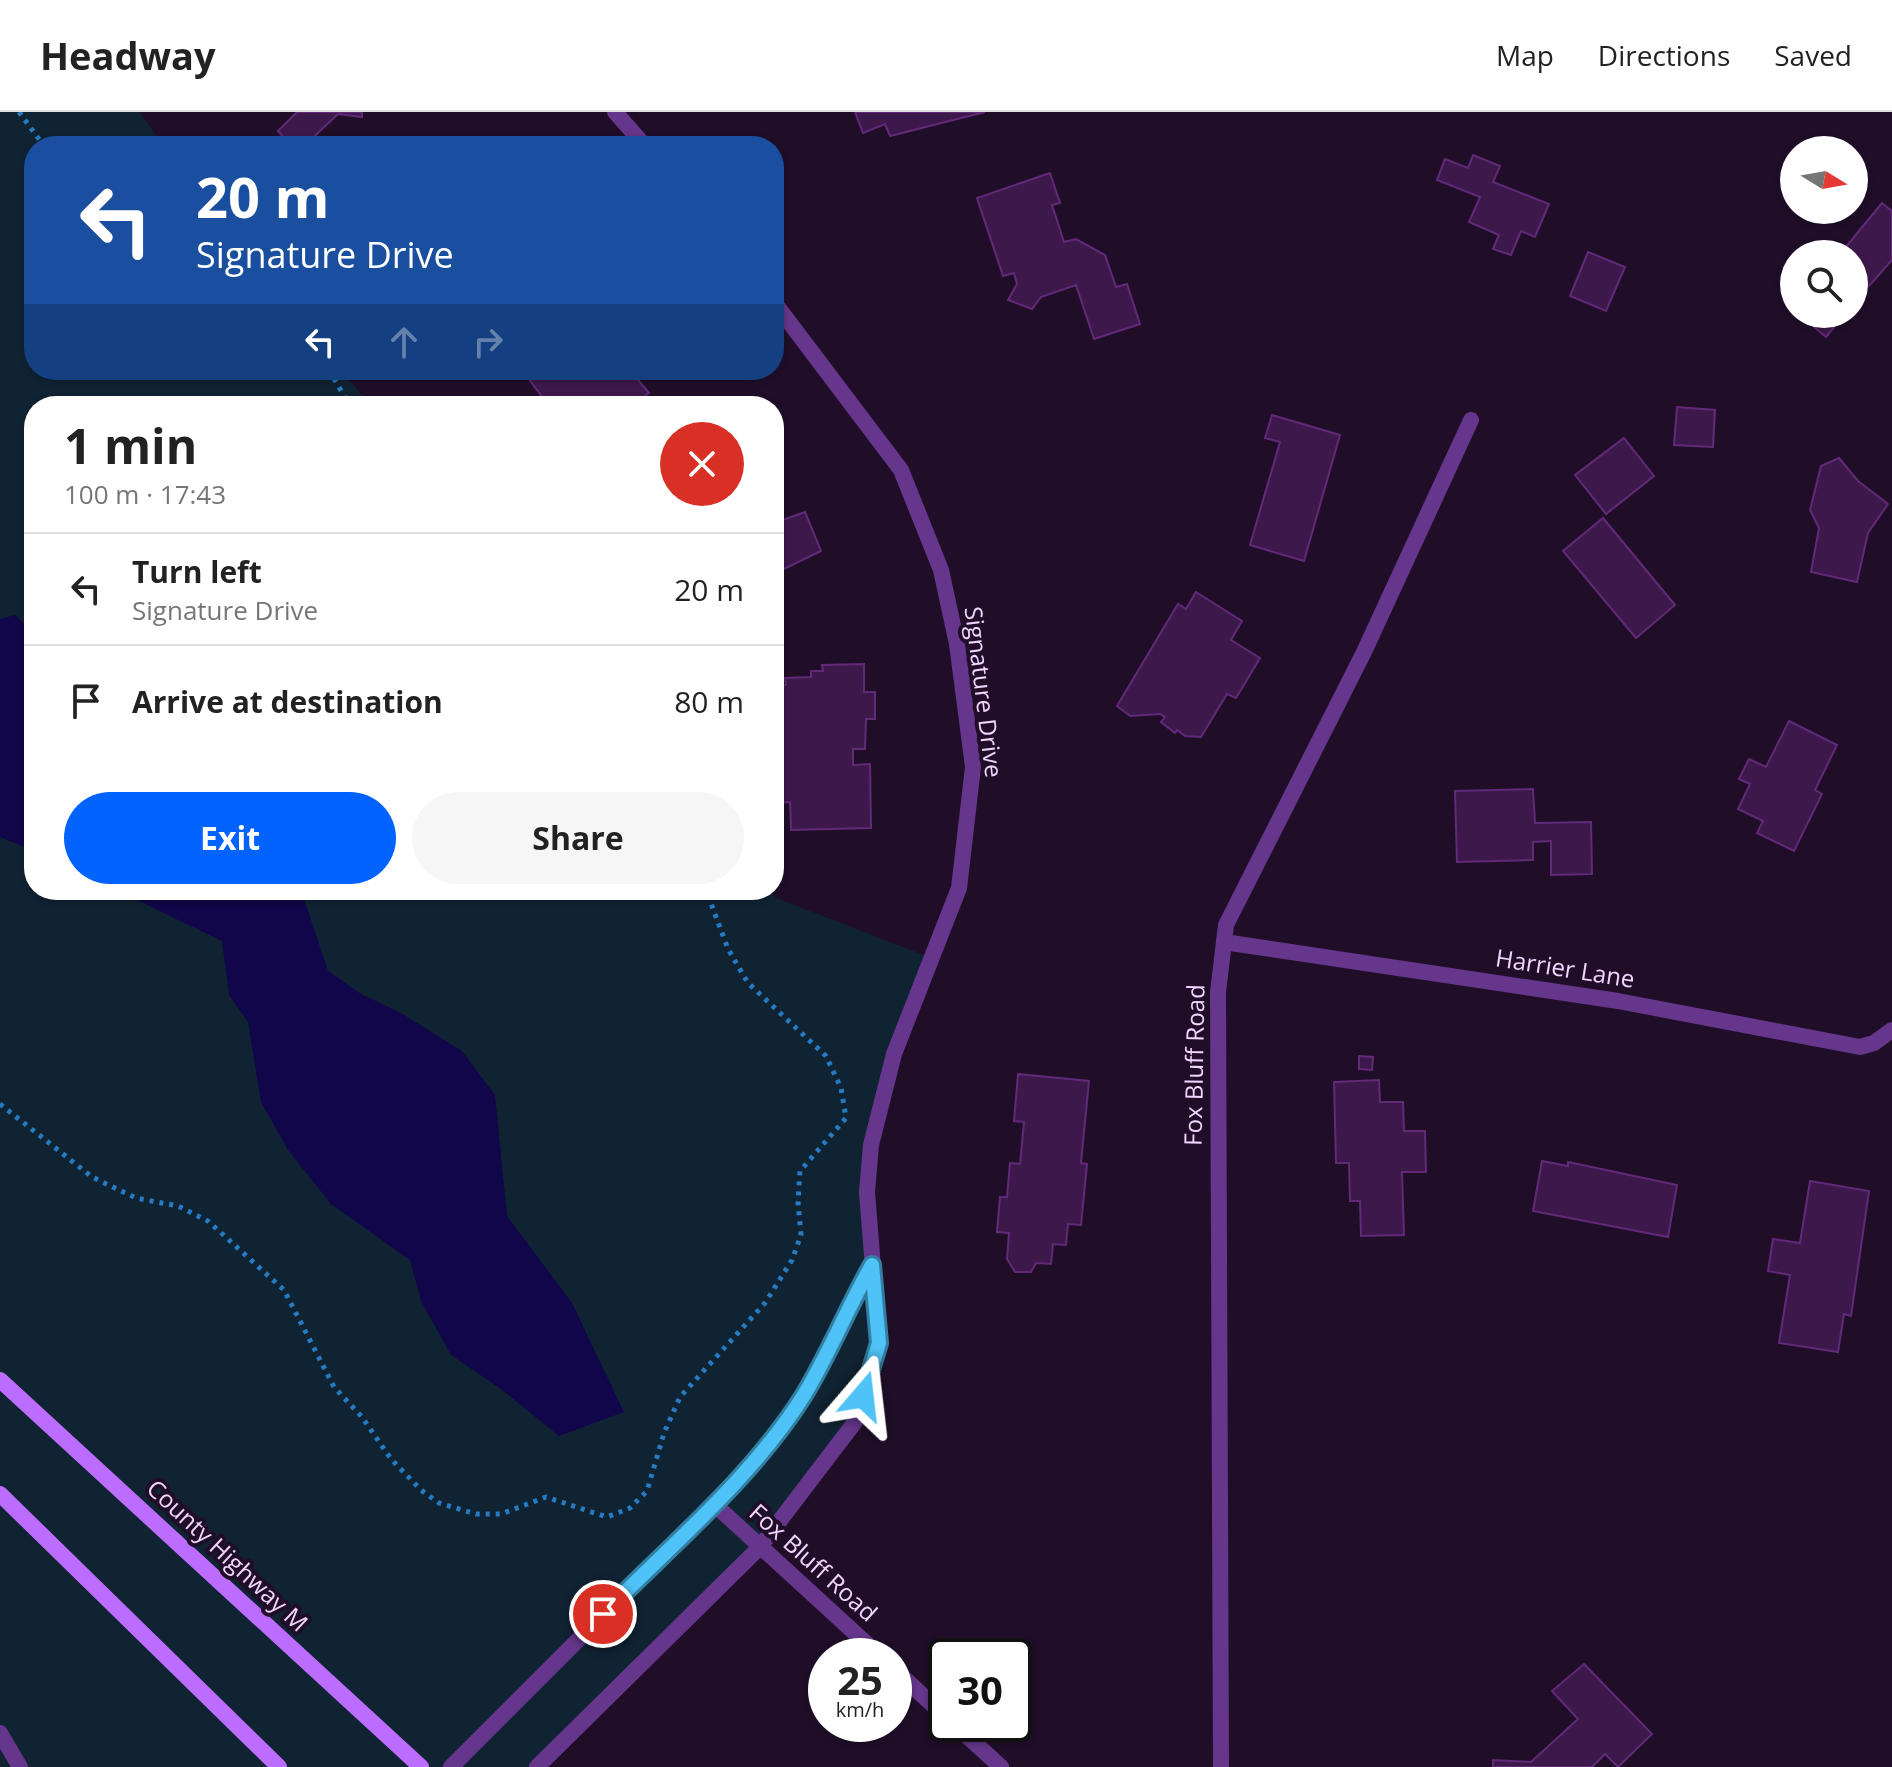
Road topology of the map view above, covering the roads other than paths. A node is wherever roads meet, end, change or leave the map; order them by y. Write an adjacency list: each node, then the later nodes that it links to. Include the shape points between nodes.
1 (615, 112): 2 (street)
2 (636, 136)
3 (784, 315): 7 (street, Signature Drive, via 901,470 941,570 973,767 959,888 894,1054 871,1145 867,1192)
4 (1471, 420): 5 (street, Fox Bluff Road, via 1364,652 1226,925)
5 (1224, 942): 6 (street, Harrier Lane, via 1618,1001 1860,1047); 23 (street, Fox Bluff Road, via 1218,992)
6 (1892, 1030)
7 (872, 1265): 10 (street, via 804,1395); 11 (street, Signature Drive, via 879,1343 855,1422)
8 (0, 1380): 19 (main road, County Highway M)
9 (0, 1494): 18 (main road)
10 (714, 1504): 11 (street, Fox Bluff Road); 20 (street)
11 (759, 1548): 12 (street, Fox Bluff Road); 21 (street, Signature Drive)
12 (860, 1638)
13 (912, 1686): 14 (street)
14 (928, 1700)
15 (0, 1733): 17 (street)
16 (974, 1742): 22 (street)
17 (20, 1767)
18 (279, 1767)
19 (421, 1767)
20 (451, 1767)
21 (537, 1767)
22 (1001, 1767)
23 (1221, 1767)

